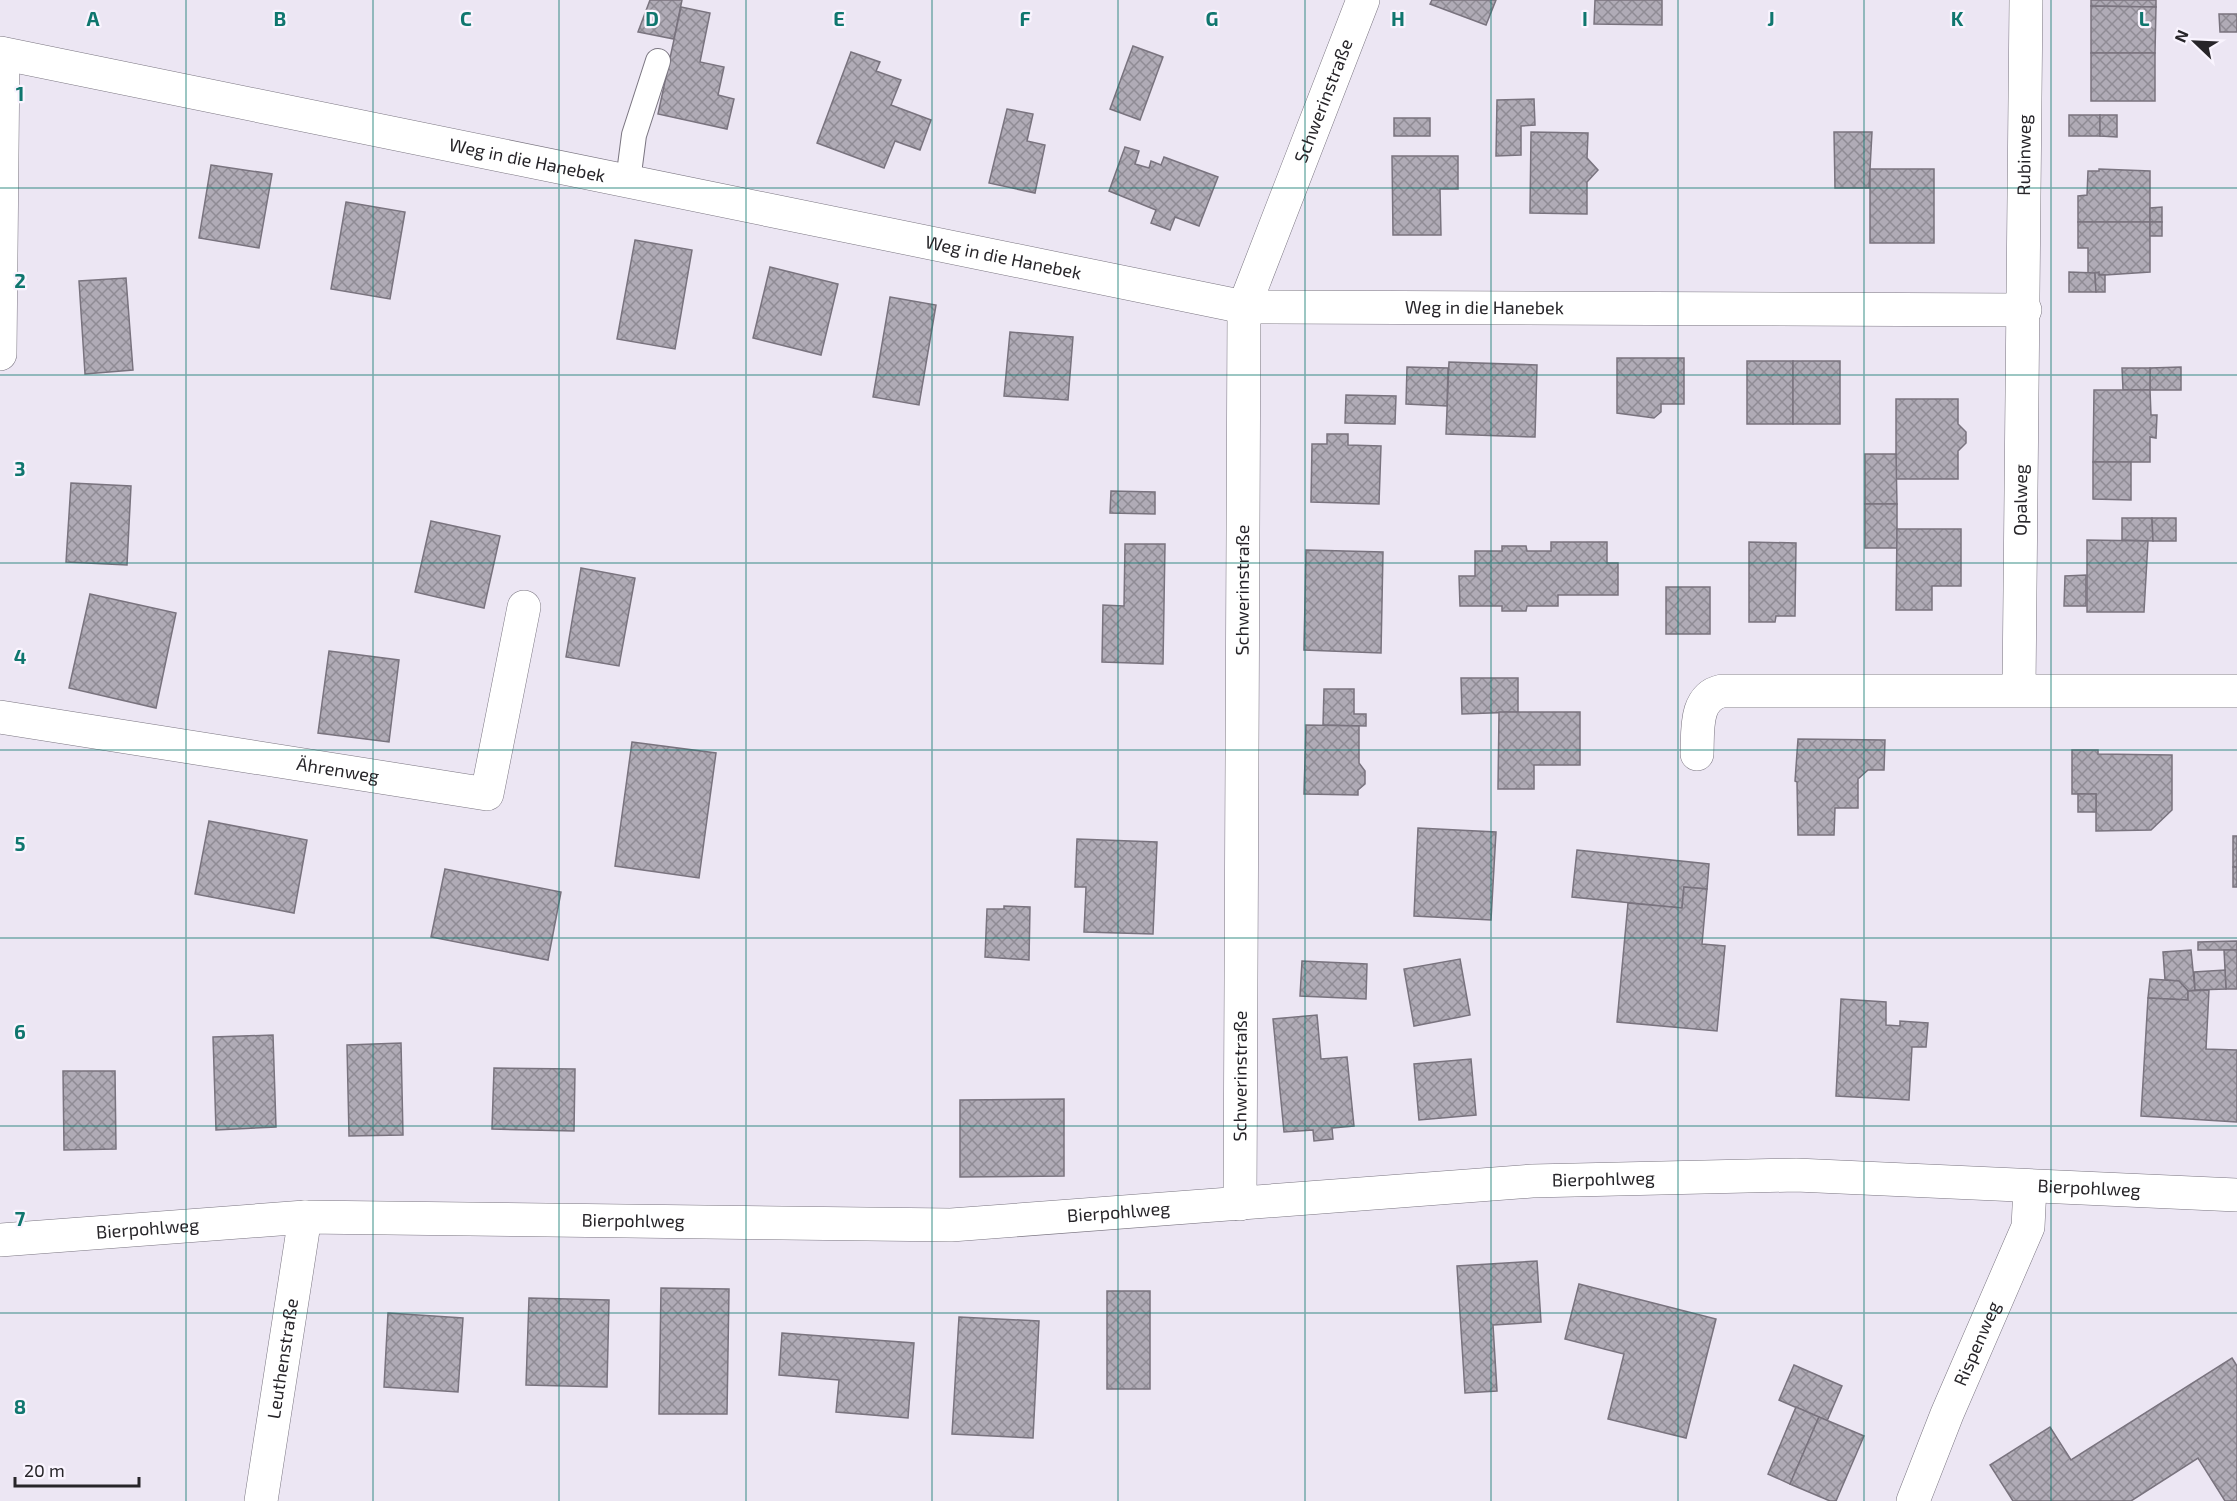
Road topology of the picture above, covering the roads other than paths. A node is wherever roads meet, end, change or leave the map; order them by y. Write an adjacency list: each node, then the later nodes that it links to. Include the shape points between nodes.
1 (1363, 0): 6 (street, Schwerinstraße)
2 (2026, 0): 7 (street, Rubinweg)
3 (2, 54): 5 (street, Weg in die Hanebek); 8 (street)
4 (658, 61): 5 (lane, via 634,135)
5 (628, 181): 6 (street, Weg in die Hanebek)
6 (1244, 307): 7 (street, Weg in die Hanebek); 16 (street, Schwerinstraße)
7 (2025, 310): 10 (street, Opalweg)
8 (0, 354)
9 (524, 607): 12 (street, Ährenweg, via 487,794)
10 (2019, 689): 11 (street); 13 (street, via 1722,691 1703,702)
11 (2237, 691)
12 (0, 717)
13 (1697, 754)
14 (2030, 1186): 15 (street, Bierpohlweg); 16 (street, Bierpohlweg, via 1796,1175 1532,1181); 20 (street, Rispenweg, via 2028,1227)
15 (2237, 1195)
16 (1240, 1204): 17 (street, Bierpohlweg, via 951,1225)
17 (305, 1217): 18 (street, Bierpohlweg); 19 (street, Leuthenstraße)
18 (0, 1240)
19 (261, 1501)
20 (1913, 1501)

